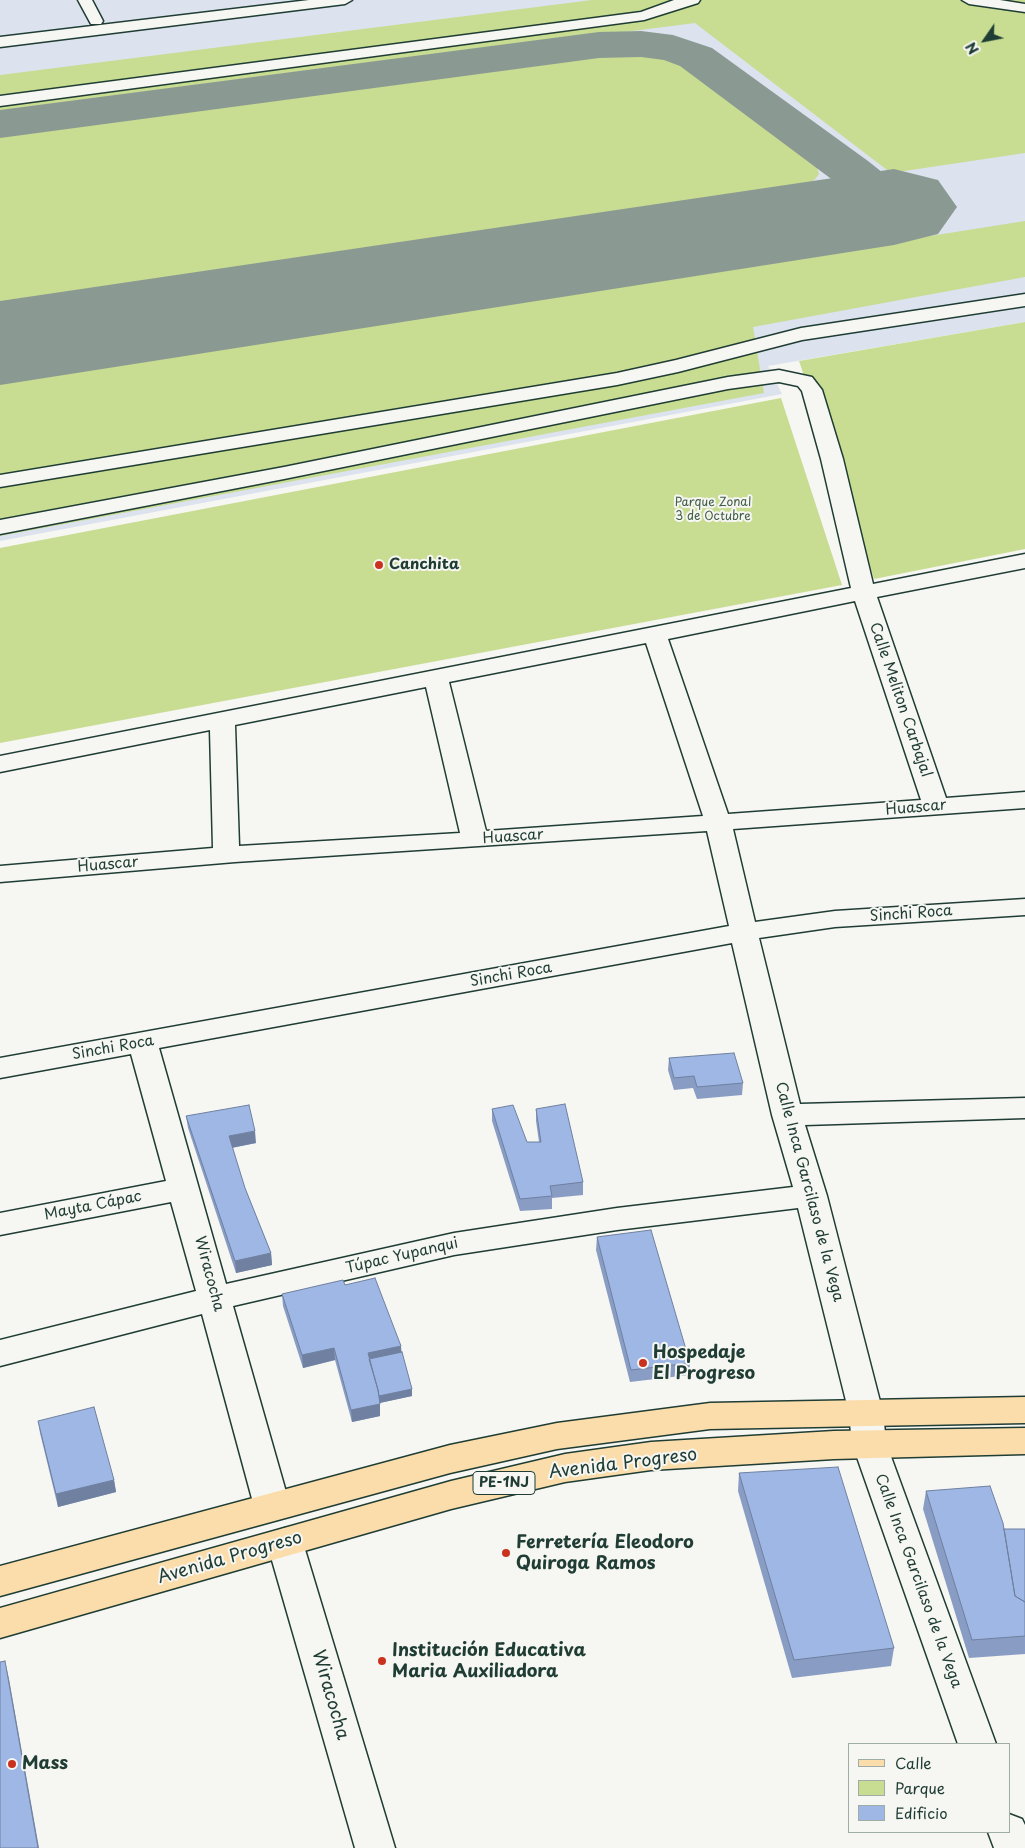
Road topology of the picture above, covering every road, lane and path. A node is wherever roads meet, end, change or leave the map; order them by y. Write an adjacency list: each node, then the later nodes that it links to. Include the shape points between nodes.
1 (84, 0): 6 (street)
2 (345, 0): 7 (street)
3 (693, 0): 8 (street, via 644,16)
4 (969, 0): 5 (street)
5 (1025, 8)
6 (96, 21)
7 (0, 42)
8 (0, 102)
9 (1025, 300): 10 (street, via 795,335 617,379)
10 (0, 481)
11 (0, 527): 13 (street, Calle Meliton Carbajal, via 728,383 779,376 805,381 812,390)
12 (1025, 561): 13 (street)
13 (864, 593): 14 (street); 19 (street, Calle Meliton Carbajal)
14 (655, 635): 15 (street); 20 (street, Calle Inca Garcilaso de la Vega)
15 (436, 678): 16 (street); 21 (street)
16 (222, 720): 17 (street); 22 (street)
17 (0, 764)
18 (1025, 800): 19 (street, Huascar)
19 (936, 806): 20 (street, Huascar)
20 (718, 823): 21 (street, Huascar); 25 (street, Calle Inca Garcilaso de la Vega)
21 (475, 840): 22 (street, Huascar)
22 (226, 854): 23 (street, Huascar)
23 (0, 874)
24 (1025, 907): 25 (street, Sinchi Roca, via 835,919)
25 (744, 932): 26 (street, Sinchi Roca); 29 (street, Calle Inca Garcilaso de la Vega)
26 (143, 1043): 27 (street, Sinchi Roca); 30 (street, Wiracocha)
27 (0, 1068)
28 (1025, 1108): 29 (street)
29 (787, 1115): 31 (street, Calle Inca Garcilaso de la Vega)
30 (185, 1188): 32 (street, Mayta Cápac); 33 (street, Wiracocha)
31 (811, 1196): 33 (street, Túpac Yupanqui, via 617,1219 454,1244); 36 (street, Calle Inca Garcilaso de la Vega)
32 (0, 1224)
33 (216, 1298): 34 (street, Túpac Yupanqui); 38 (street, Wiracocha)
34 (0, 1354)
35 (1025, 1410): 36 (main road, Avenida Progreso / PE-1NJ)
36 (867, 1428): 37 (main road, Avenida Progreso / PE-1NJ); 38 (main road, Avenida Progreso / PE-1NJ, via 710,1416 557,1436 450,1459); 39 (main road, Avenida Progreso / PE-1NJ, via 565,1468); 42 (street, Calle Inca Garcilaso de la Vega)
37 (1025, 1441)
38 (272, 1506): 40 (main road, Avenida Progreso / PE-1NJ)
39 (285, 1543): 41 (main road, Avenida Progreso / PE-1NJ); 44 (street, Wiracocha)
40 (0, 1581)
41 (0, 1623)
42 (977, 1743)
43 (1008, 1833): 45 (street)
44 (375, 1848)
45 (1014, 1848)

